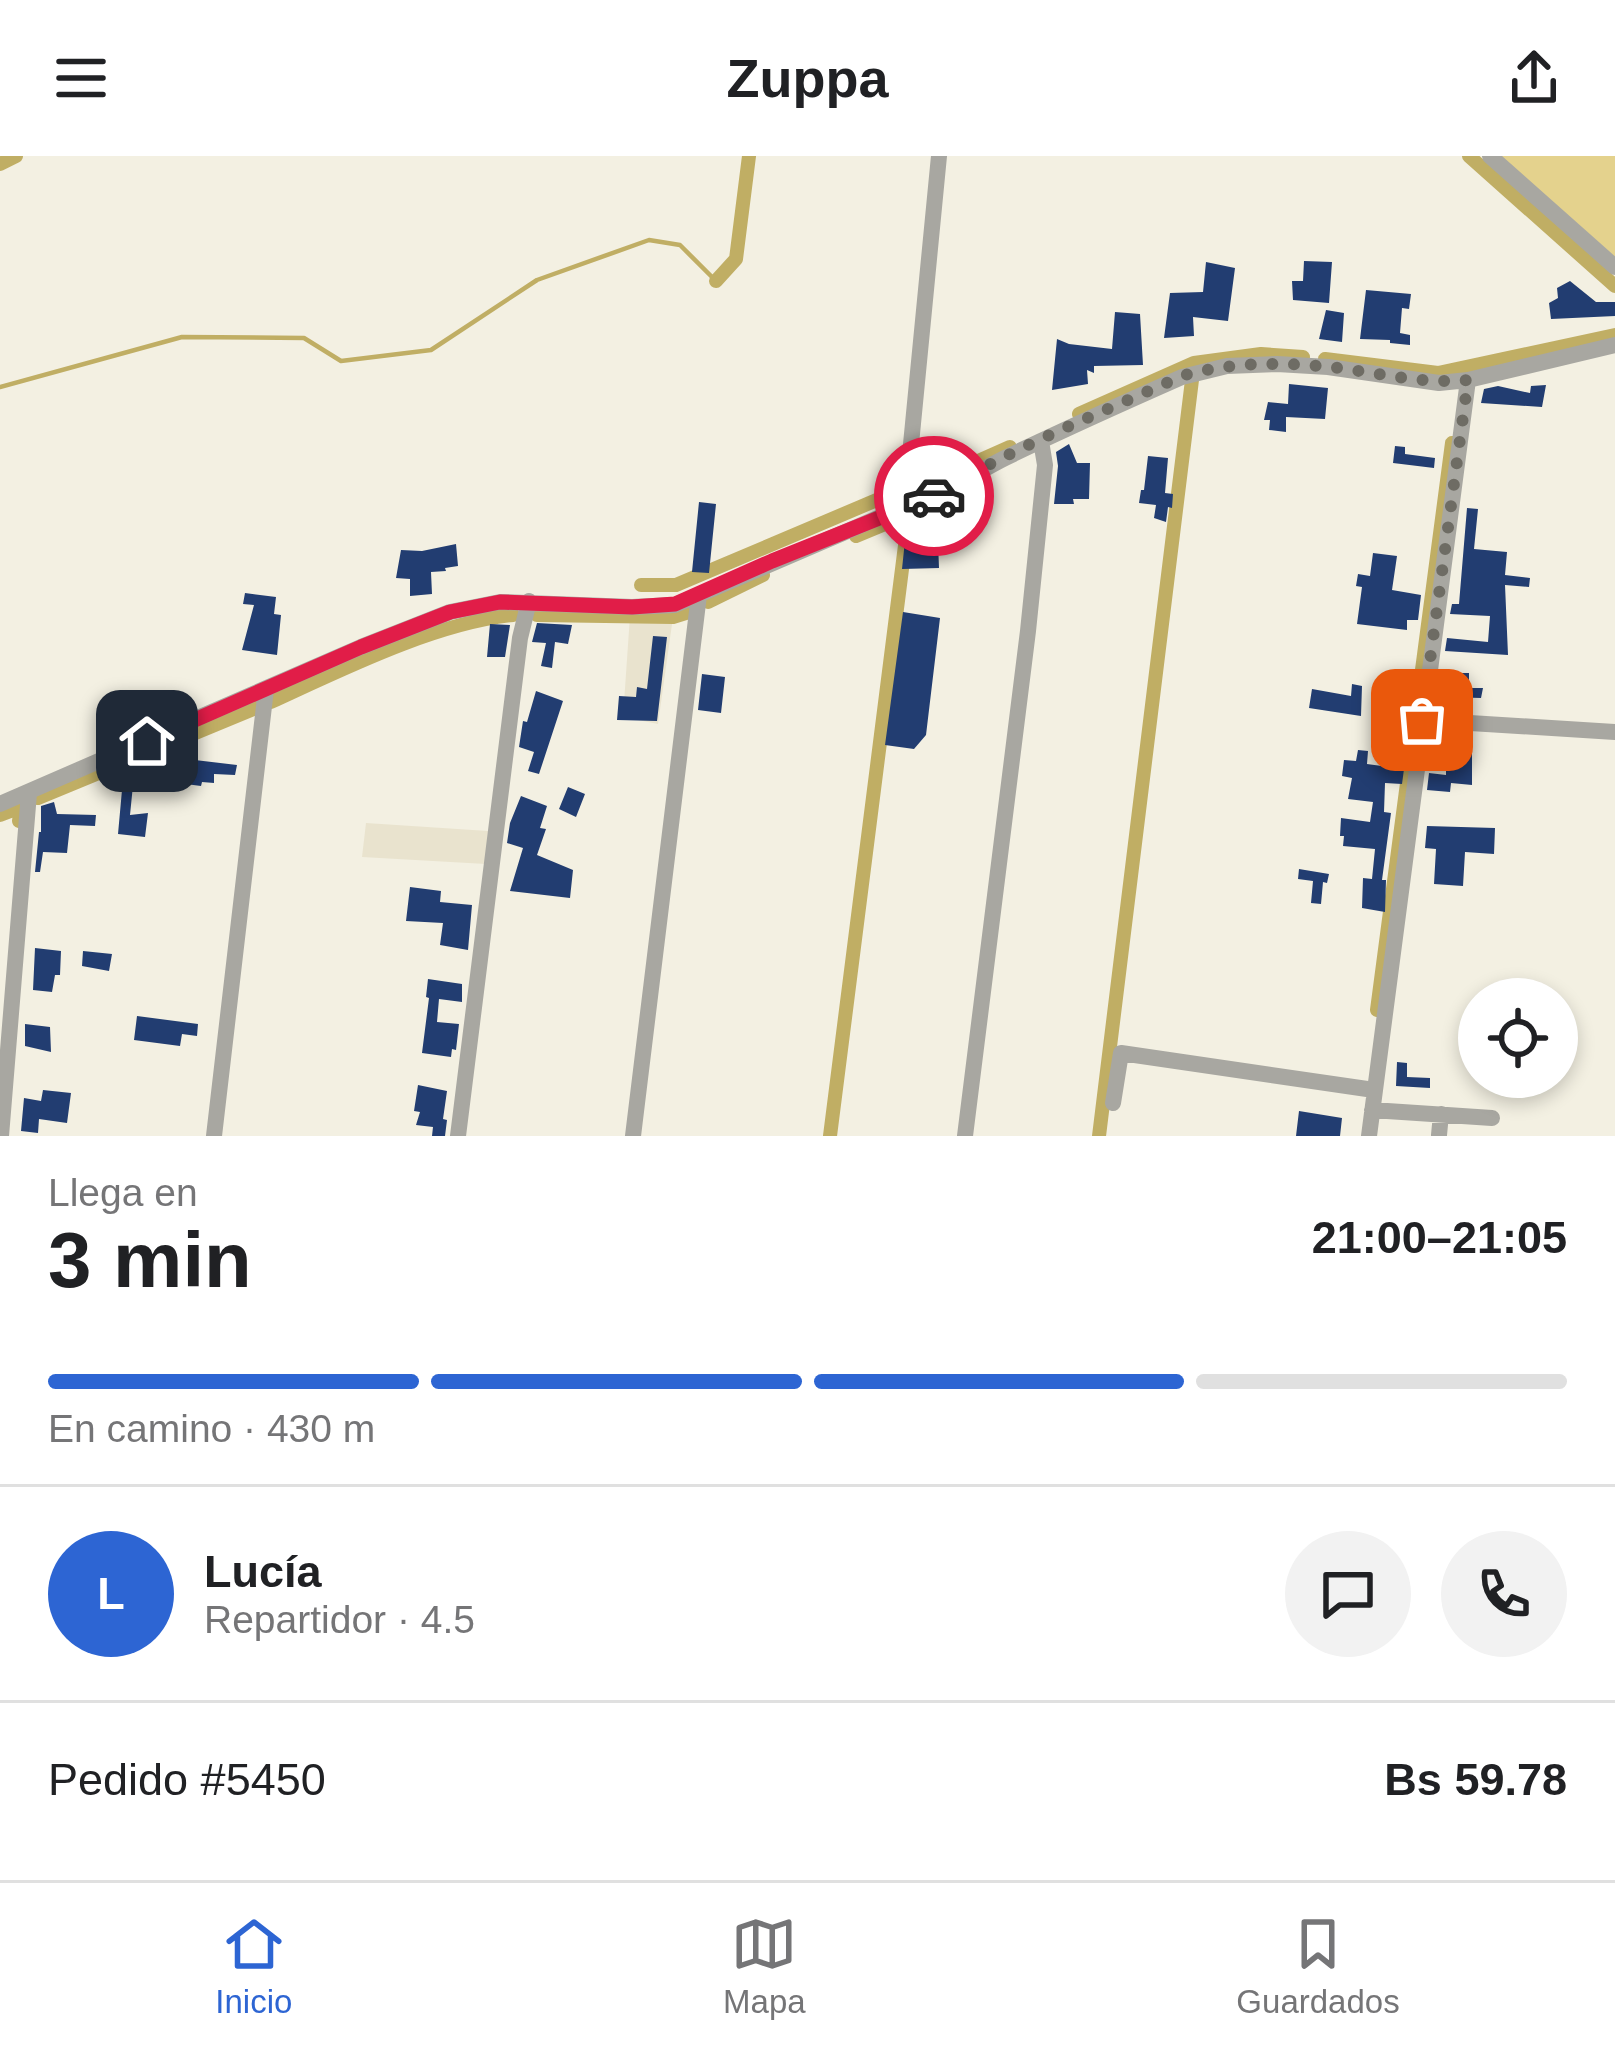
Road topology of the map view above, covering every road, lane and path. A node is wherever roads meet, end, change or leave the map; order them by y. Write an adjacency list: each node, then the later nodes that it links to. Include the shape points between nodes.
1 (939, 156): 7 (street, via 912,417)
2 (1490, 156): 3 (street)
3 (1615, 268)
4 (1615, 345): 5 (street)
5 (1468, 380): 6 (street, via 1227,367 1182,376); 11 (street)
6 (1041, 440): 7 (street); 25 (street, via 1028,631)
7 (913, 502): 8 (street)
8 (699, 596): 9 (street, via 656,606); 24 (street)
9 (529, 602): 10 (street, via 450,612); 23 (street)
10 (266, 689): 13 (street); 22 (street)
11 (1422, 720): 12 (street); 15 (street)
12 (1615, 732)
13 (29, 793): 14 (street); 21 (street)
14 (0, 804)
15 (1374, 1090): 16 (street, via 1120,1053); 17 (street)
16 (1113, 1102)
17 (1372, 1110): 18 (street); 26 (street)
18 (1441, 1114): 19 (street); 20 (street)
19 (1492, 1118)
20 (1439, 1135)
21 (1, 1136)
22 (214, 1136)
23 (458, 1136)
24 (633, 1136)
25 (965, 1136)
26 (1369, 1136)

